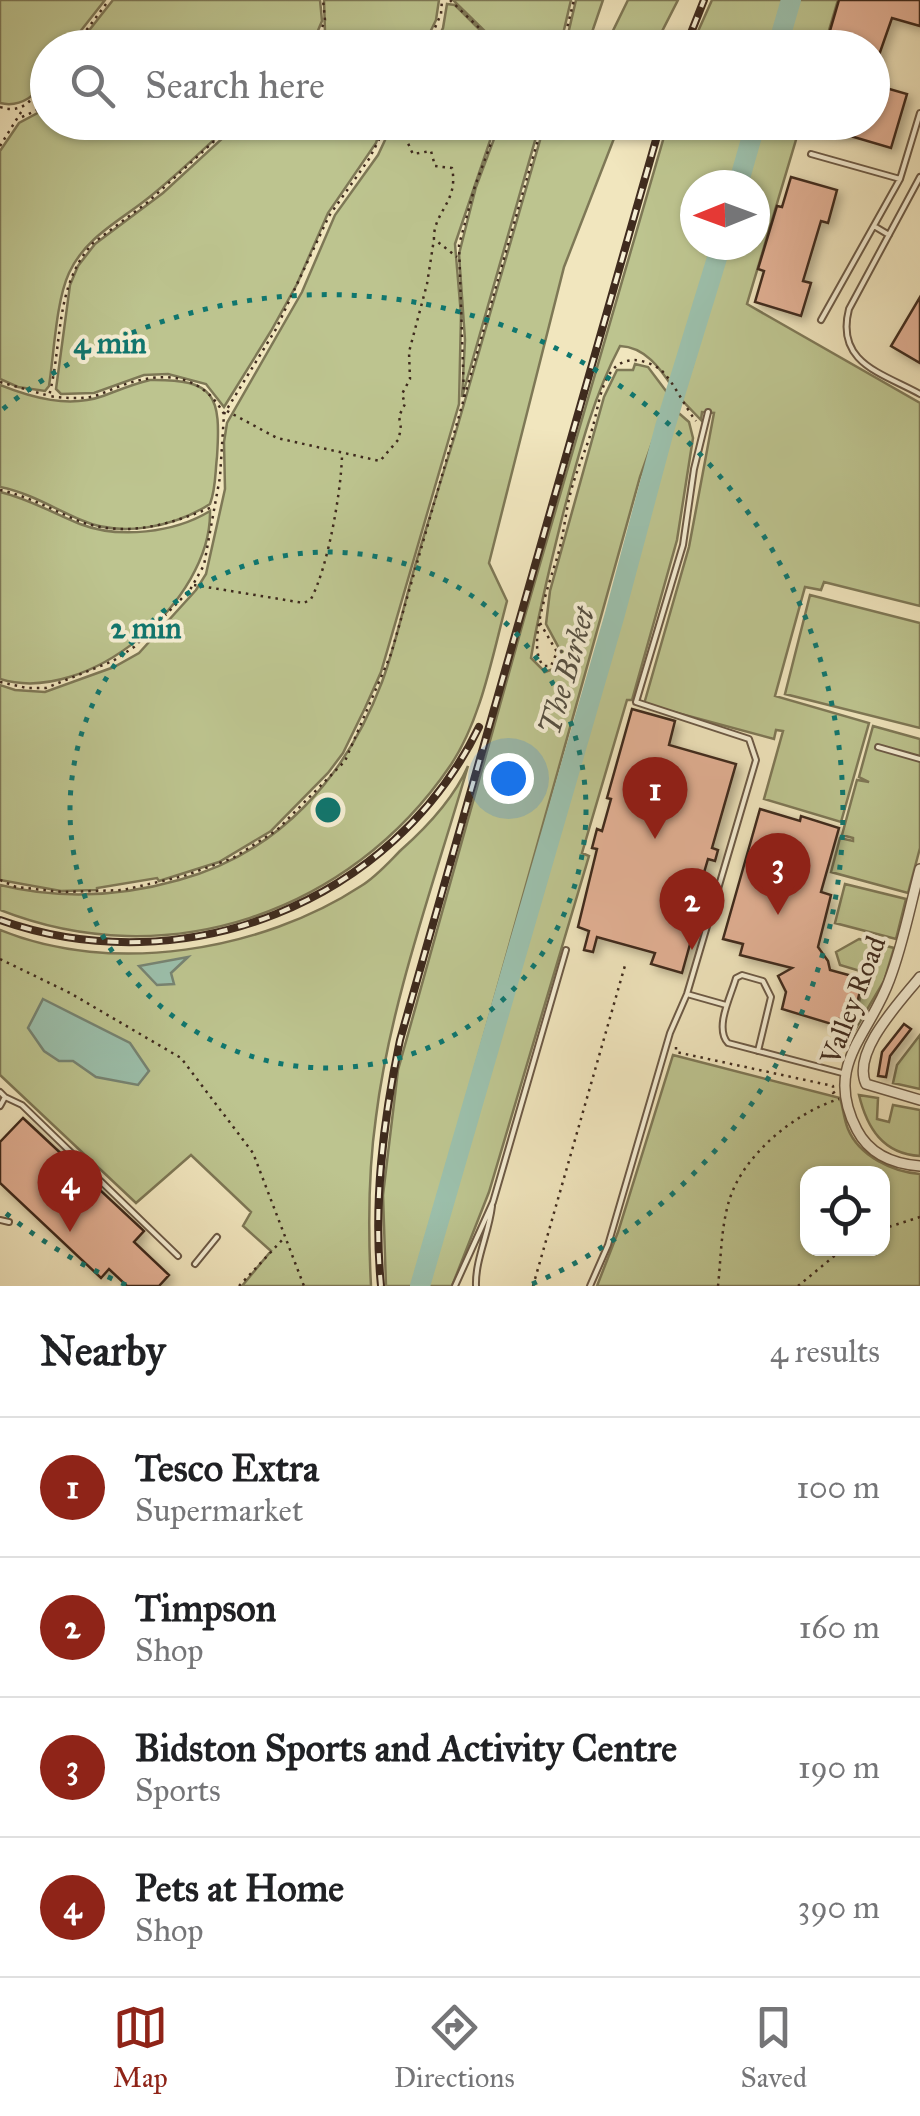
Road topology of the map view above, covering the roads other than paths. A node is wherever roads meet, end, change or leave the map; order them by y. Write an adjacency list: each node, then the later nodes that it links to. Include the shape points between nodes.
1 (920, 112): 4 (lane)
2 (811, 154): 4 (lane)
3 (920, 178): 6 (lane)
4 (900, 179): 5 (lane)
5 (874, 226): 6 (lane); 7 (lane)
6 (889, 235): 8 (lane, via 849,309 846,337 860,362)
7 (821, 320)
8 (920, 394)
9 (708, 412): 15 (lane, via 682,545 636,702 749,740 756,760)
10 (878, 747): 11 (lane)
11 (920, 759)
12 (920, 869): 18 (street, Valley Road, via 890,978)
13 (566, 950): 24 (lane)
14 (920, 977): 21 (street, via 871,1042 862,1066 872,1087)
15 (687, 994): 16 (lane); 32 (lane)
16 (728, 1005): 17 (lane, via 724,1040); 17 (lane, via 739,976 766,986 771,1000)
17 (758, 1051): 18 (lane)
18 (846, 1074): 23 (street, Valley Road, via 845,1098 865,1145 883,1158)
19 (0, 1092): 20 (lane)
20 (5, 1098): 22 (lane); 28 (lane, via 22,1105)
21 (920, 1100)
22 (0, 1106)
23 (920, 1166)
24 (493, 1202): 30 (lane); 31 (lane)
25 (0, 1220): 26 (lane)
26 (9, 1222)
27 (217, 1237): 29 (lane)
28 (178, 1256)
29 (195, 1264)
30 (456, 1286)
31 (476, 1286)
32 (590, 1286)

